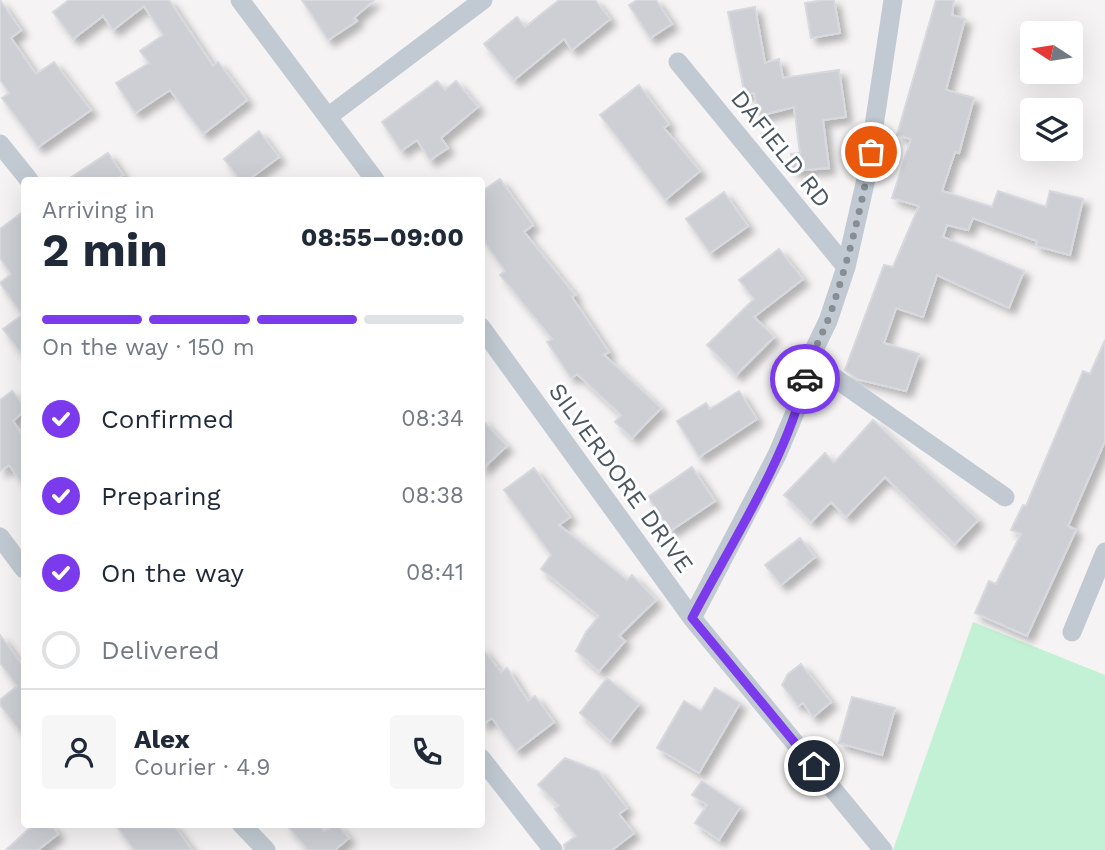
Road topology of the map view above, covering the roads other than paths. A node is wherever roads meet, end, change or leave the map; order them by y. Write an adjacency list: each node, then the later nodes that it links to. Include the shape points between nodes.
1 (240, 0): 5 (street)
2 (483, 0): 5 (street)
3 (892, 0): 9 (street, via 866,179)
4 (678, 62): 9 (street, DAFIELD RD)
5 (329, 116): 8 (street)
6 (0, 144): 7 (street)
7 (27, 177)
8 (373, 177)
9 (846, 267): 11 (street)
10 (485, 333): 16 (street, SILVERDORE DRIVE)
11 (809, 360): 12 (street); 16 (street, via 799,403 777,455)
12 (1005, 497)
13 (0, 537): 15 (street)
14 (1105, 552): 17 (street)
15 (21, 565)
16 (692, 618): 22 (street, SILVERDORE DRIVE)
17 (1072, 632)
18 (485, 763): 21 (street)
19 (245, 828): 20 (street)
20 (266, 850)
21 (553, 850)
22 (883, 850)

